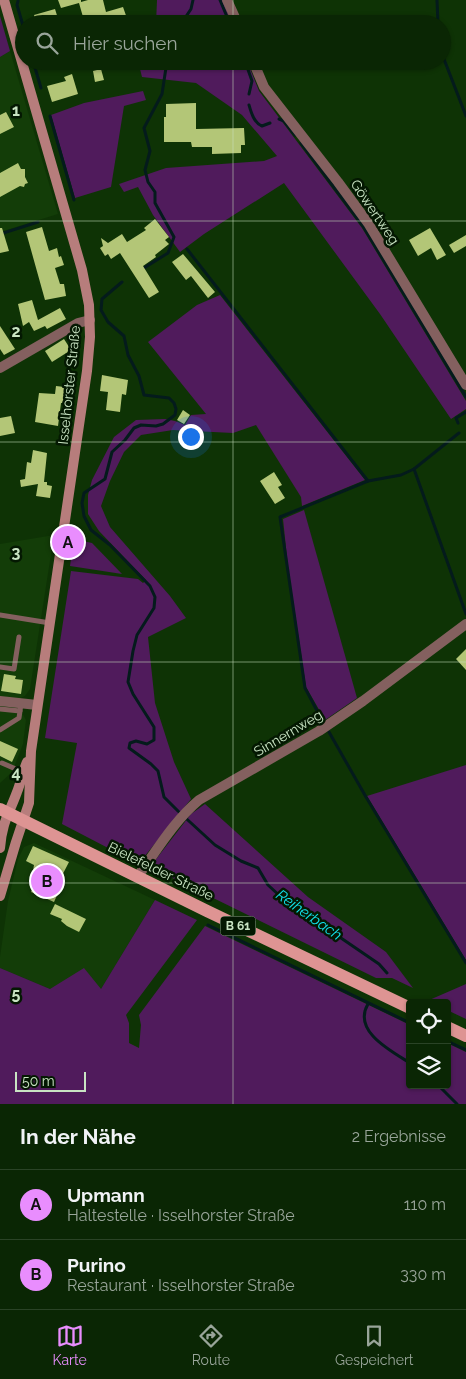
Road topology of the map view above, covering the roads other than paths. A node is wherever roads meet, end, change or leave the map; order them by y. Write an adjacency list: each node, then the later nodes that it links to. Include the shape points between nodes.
1 (4, 0): 4 (street, Isselhorster Straße)
2 (228, 0): 3 (street)
3 (234, 15)
4 (15, 38)
5 (24, 70): 7 (street, Isselhorster Straße, via 76,250)
6 (257, 70): 9 (street, Göwertweg, via 264,87 368,224)
7 (90, 320): 8 (street, via 78,322); 11 (street, Isselhorster Straße, via 87,371)
8 (0, 368)
9 (466, 385)
10 (0, 615): 11 (lane)
11 (50, 623): 16 (street, Isselhorster Straße)
12 (466, 624): 25 (street, Sinnernweg, via 319,731 199,800 163,840)
13 (19, 637): 14 (lane, via 14,669)
14 (0, 667)
15 (0, 700): 17 (street)
16 (37, 705): 17 (street); 21 (street, Isselhorster Straße)
17 (20, 707): 18 (lane); 19 (lane, via 19,718)
18 (0, 709)
19 (0, 730)
20 (2, 763): 21 (lane)
21 (26, 773): 22 (street, Isselhorster Straße); 23 (street, Isselhorster Straße, via 29,802)
22 (4, 810): 23 (main road, B 61); 24 (street, Isselhorster Straße)
23 (24, 820): 25 (main road, Bielefelder Straße / B 61); 26 (street, Isselhorster Straße)
24 (0, 848)
25 (138, 876): 27 (main road, Bielefelder Straße / B 61)
26 (0, 896)
27 (404, 1006)
28 (451, 1029): 29 (main road)
29 (466, 1036)

